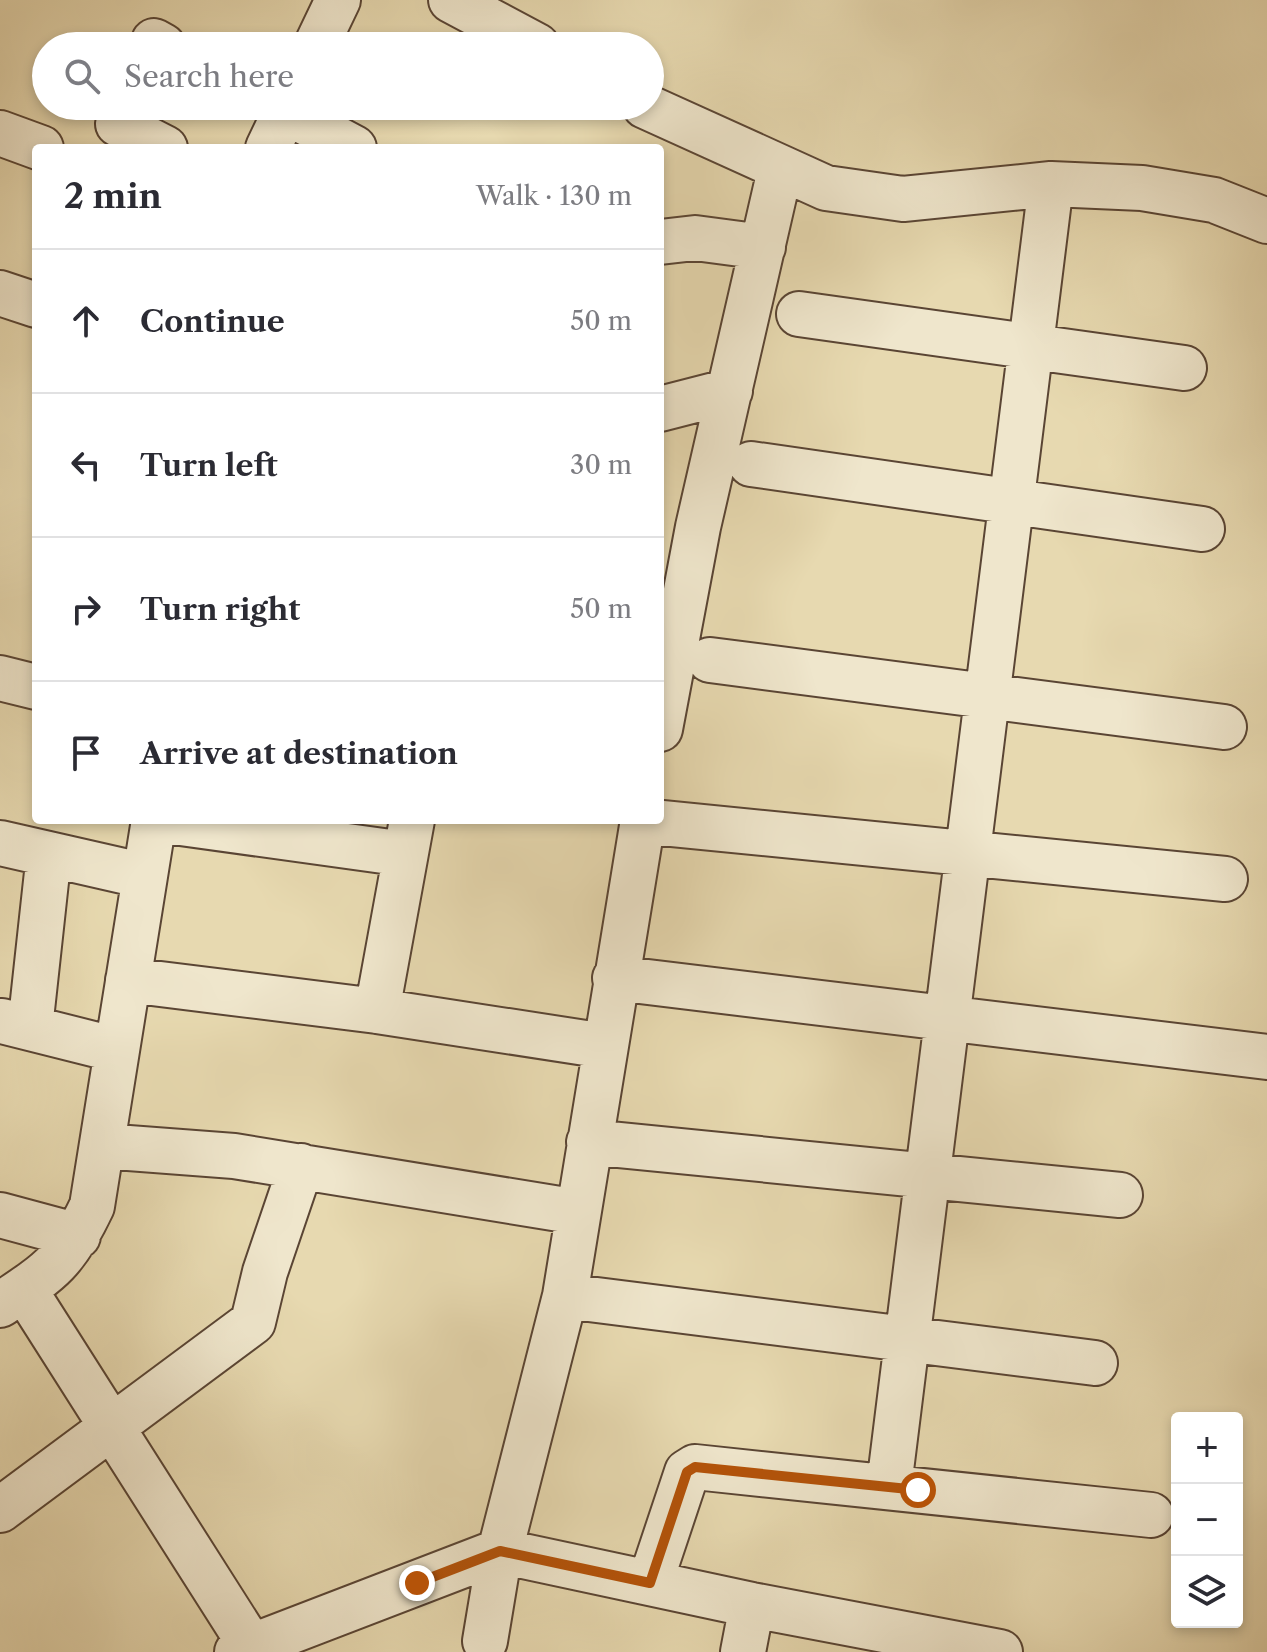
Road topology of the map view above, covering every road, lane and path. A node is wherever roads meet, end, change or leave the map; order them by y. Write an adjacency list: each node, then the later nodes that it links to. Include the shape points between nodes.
1 (338, 0): 3 (street)
2 (451, 0): 4 (street)
3 (323, 32)
4 (511, 32)
5 (664, 115): 12 (street)
6 (284, 120): 10 (street)
7 (118, 124): 9 (street)
8 (0, 133): 11 (street)
9 (157, 144)
10 (344, 144)
11 (32, 145)
12 (780, 170): 13 (street, via 826,188 903,199); 16 (street)
13 (1051, 184): 14 (street, via 1142,188 1214,200); 20 (street)
14 (1267, 221)
15 (664, 242): 16 (street, via 695,238)
16 (763, 247): 22 (street)
17 (0, 293): 18 (street)
18 (32, 304)
19 (799, 314): 20 (street)
20 (1031, 346): 21 (street); 25 (street)
21 (1184, 368)
22 (730, 391): 23 (street); 27 (street)
23 (664, 408)
24 (751, 464): 25 (street)
25 (1011, 502): 26 (street); 32 (street)
26 (1202, 529)
27 (675, 579): 31 (street)
28 (710, 660): 32 (street)
29 (0, 678): 30 (street)
30 (32, 686)
31 (664, 689)
32 (987, 696): 33 (street); 40 (street)
33 (1224, 727)
34 (664, 822): 40 (street)
35 (156, 824): 42 (street)
36 (216, 824): 38 (street)
37 (641, 824): 44 (street)
38 (408, 837): 46 (street)
39 (0, 843): 41 (street)
40 (968, 853): 43 (street); 47 (street)
41 (49, 854): 42 (street); 48 (street)
42 (145, 876): 45 (street)
43 (1225, 879)
44 (615, 978): 47 (street); 49 (street)
45 (128, 980): 46 (street); 50 (street)
46 (377, 1011): 49 (street)
47 (947, 1018): 51 (street); 55 (street)
48 (15, 1024): 50 (street)
49 (605, 1046): 52 (street)
50 (117, 1050): 53 (street)
51 (1267, 1057)
52 (589, 1142): 55 (street); 57 (street)
53 (102, 1146): 54 (street); 59 (street, via 92,1206)
54 (301, 1166): 57 (street); 64 (street, via 253,1322)
55 (928, 1176): 56 (street); 62 (street)
56 (1120, 1195)
57 (578, 1212): 60 (street)
58 (0, 1215): 59 (street)
59 (78, 1236): 61 (street, via 56,1267)
60 (565, 1296): 62 (street); 68 (street)
61 (12, 1297): 64 (street)
62 (907, 1337): 63 (street); 65 (street)
63 (1095, 1363)
64 (112, 1428): 66 (street); 72 (street)
65 (889, 1486): 67 (street); 69 (street, via 695,1467 687,1472)
66 (0, 1510)
67 (1151, 1515)
68 (500, 1551): 69 (street); 71 (street); 72 (street)
69 (650, 1583): 70 (street)
70 (752, 1605): 73 (street); 74 (street)
71 (485, 1641)
72 (244, 1649)
73 (743, 1652)
74 (1000, 1652)

